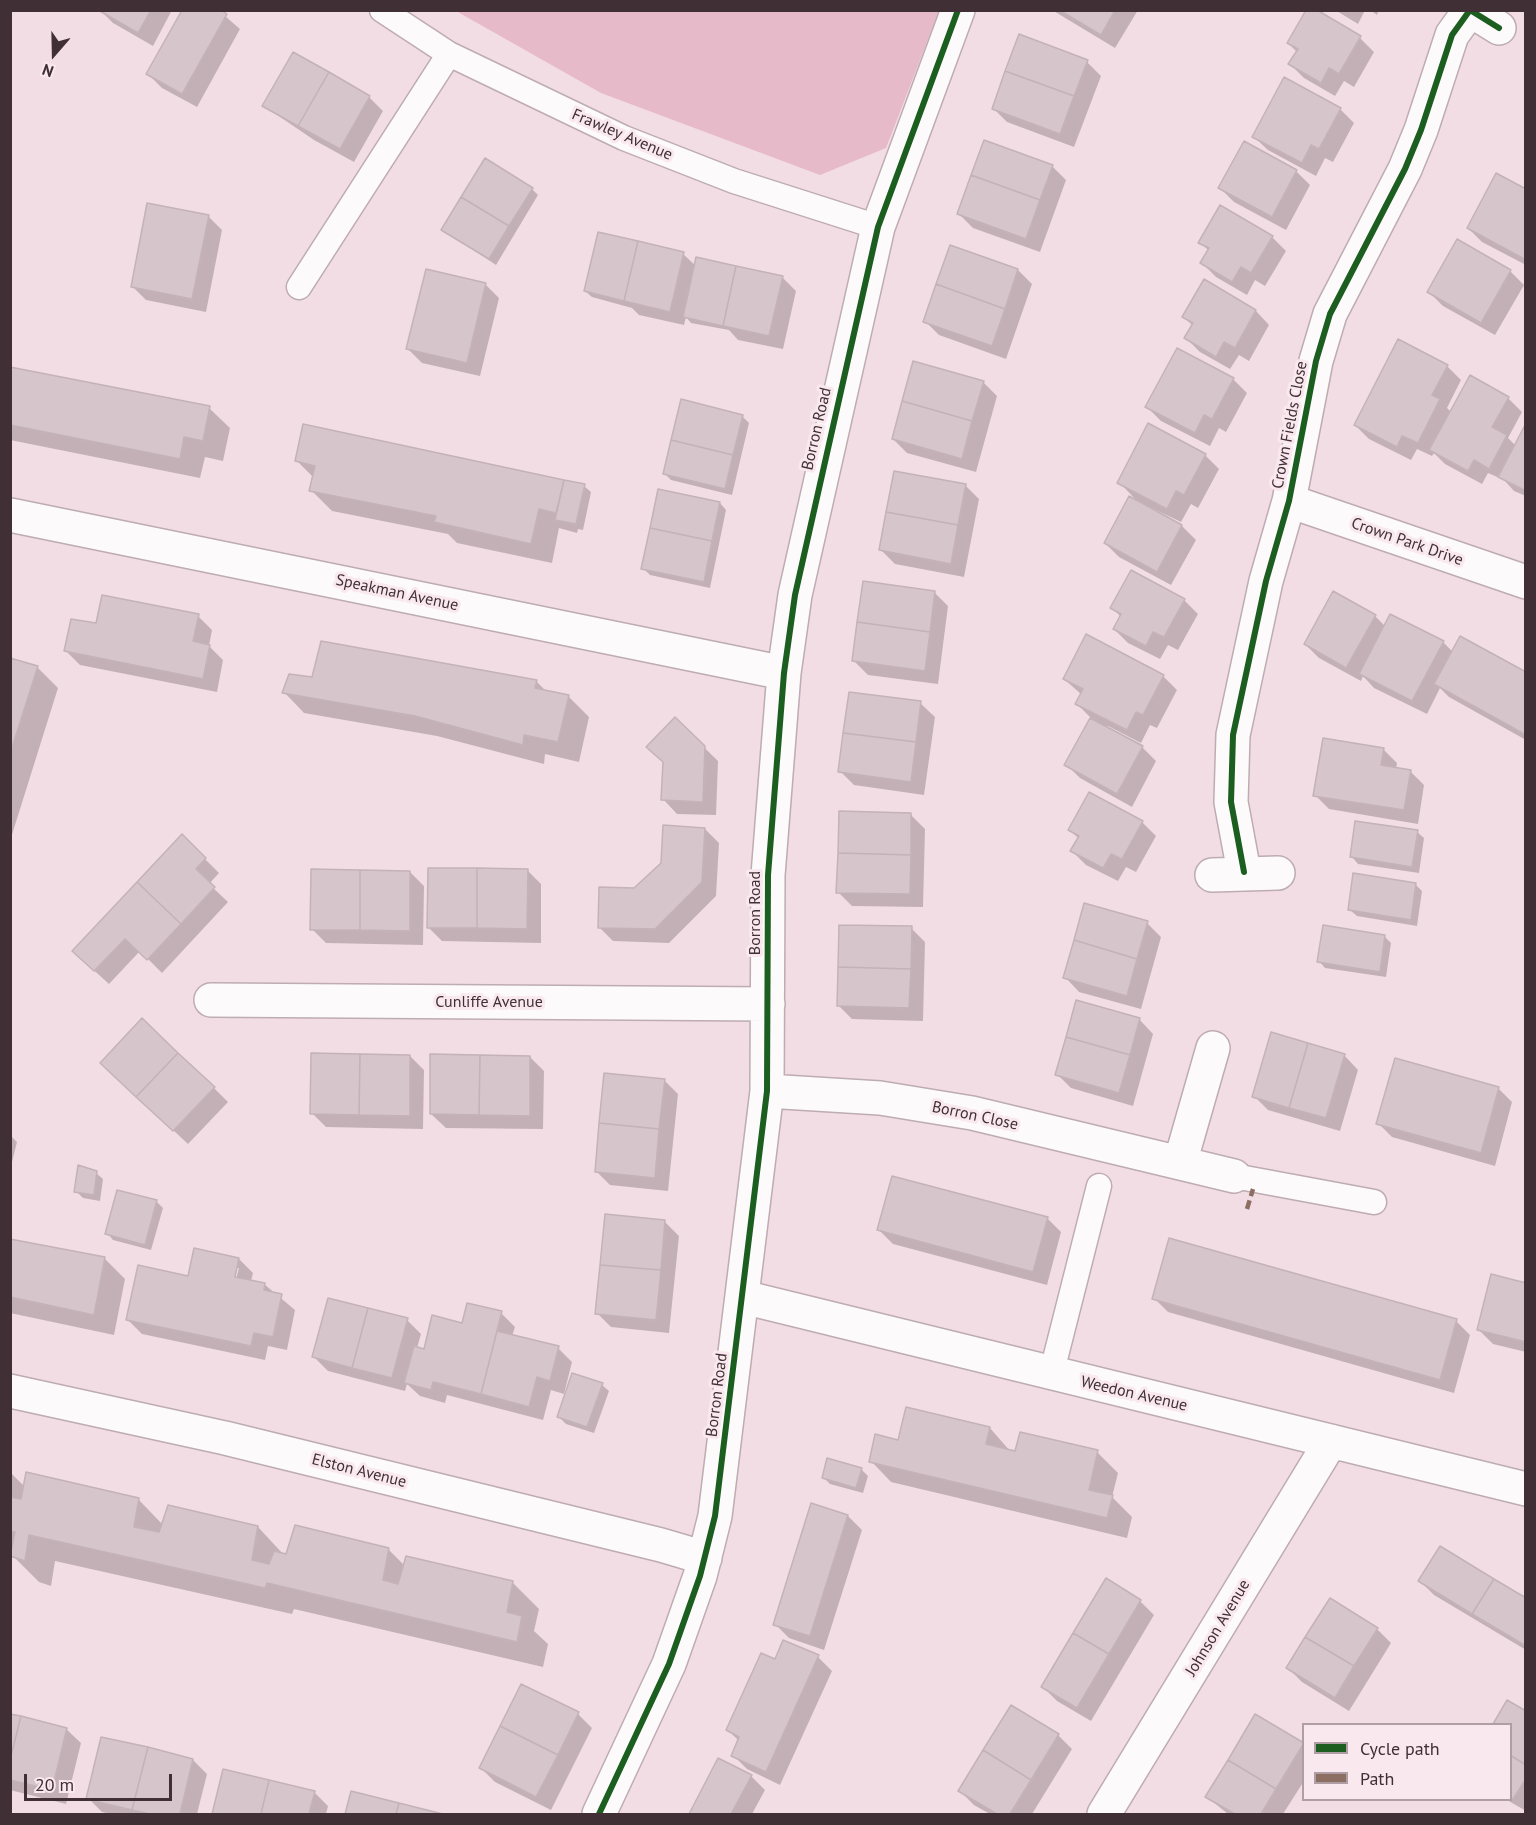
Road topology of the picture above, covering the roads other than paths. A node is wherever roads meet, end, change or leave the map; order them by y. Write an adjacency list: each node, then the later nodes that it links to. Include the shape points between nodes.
1 (381, 10): 4 (lane, Frawley Avenue)
2 (958, 10): 5 (street, Borron Road)
3 (1499, 28): 7 (street, Crown Fields Close, via 1470,10 1452,35 1409,159 1330,314 1316,361)
4 (449, 54): 5 (lane, Frawley Avenue, via 624,138 734,181); 6 (lane)
5 (878, 227): 10 (street, Borron Road, via 811,517)
6 (299, 286)
7 (1289, 501): 9 (street, Crown Park Drive); 11 (street, Crown Fields Close, via 1266,580 1233,735 1228,873)
8 (10, 515): 10 (street, Speakman Avenue)
9 (1526, 582)
10 (784, 673): 13 (street, Borron Road, via 768,875)
11 (1278, 873)
12 (211, 1000): 13 (street, Cunliffe Avenue)
13 (768, 1004): 15 (street, Borron Road)
14 (1214, 1048): 16 (street)
15 (767, 1091): 16 (street, Borron Close, via 880,1098 972,1113); 20 (street, Borron Road)
16 (1180, 1163): 17 (street, Borron Close)
17 (1234, 1176): 19 (lane, Borron Close)
18 (1098, 1186): 21 (lane)
19 (1374, 1202)
20 (743, 1297): 21 (street, Weedon Avenue); 25 (street, Borron Road, via 715,1516)
21 (1051, 1375): 23 (street, Weedon Avenue)
22 (10, 1391): 25 (street, Elston Avenue, via 236,1441)
23 (1331, 1441): 24 (street, Weedon Avenue); 27 (street, Johnson Avenue)
24 (1526, 1489)
25 (705, 1558): 26 (street, Borron Road, via 669,1664)
26 (599, 1815)
27 (1104, 1815)

